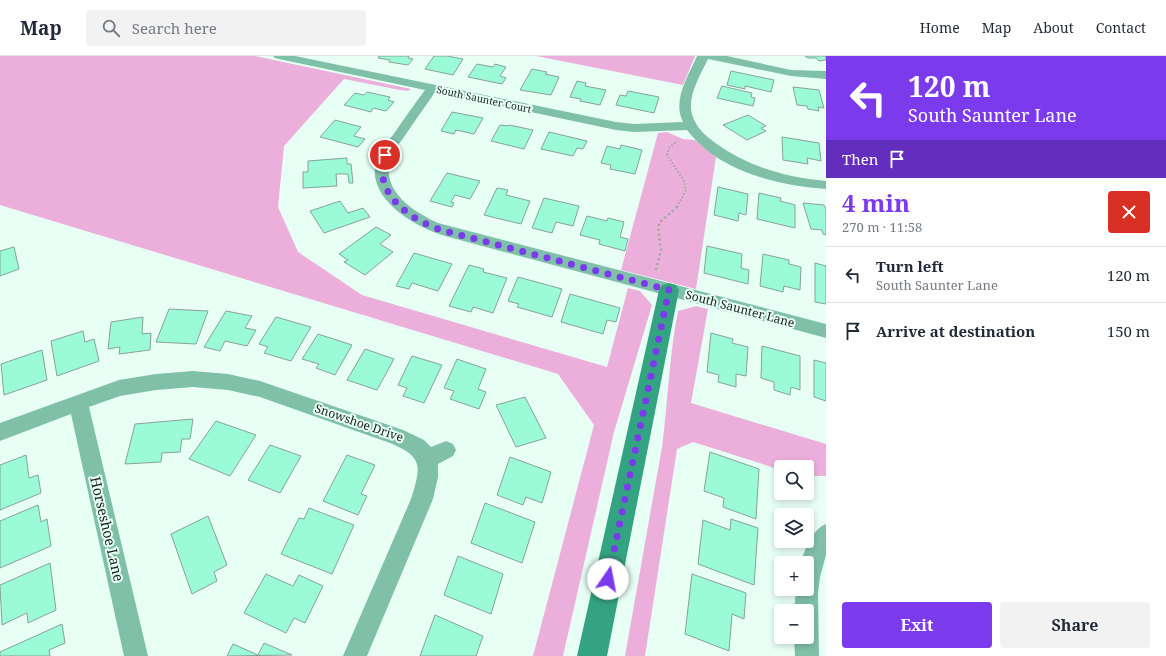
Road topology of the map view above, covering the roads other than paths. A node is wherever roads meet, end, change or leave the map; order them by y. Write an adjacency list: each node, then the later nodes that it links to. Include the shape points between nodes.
1 (279, 56): 5 (street, South Saunter Court)
2 (703, 56): 6 (street, via 685,103)
3 (711, 56): 4 (street, via 790,73)
4 (826, 75)
5 (432, 88): 6 (street, South Saunter Court, via 616,126); 8 (street, South Saunter Lane, via 383,161 382,174 386,188 400,207 413,218 438,229)
6 (690, 126): 7 (street, via 717,151 750,168 784,179)
7 (826, 185)
8 (662, 281): 9 (street, South Saunter Lane); 17 (street)
9 (826, 331)
10 (78, 402): 11 (street, Snowshoe Drive); 13 (street, Snowshoe Drive, via 119,388 156,382 193,379 228,382 260,389 407,440 416,445); 15 (street, Horseshoe Lane)
11 (0, 432)
12 (446, 450): 13 (street)
13 (427, 459): 16 (street, via 428,475 422,499)
14 (826, 536): 18 (street, via 811,561 808,582)
15 (136, 656)
16 (355, 656)
17 (592, 656)
18 (807, 656)

